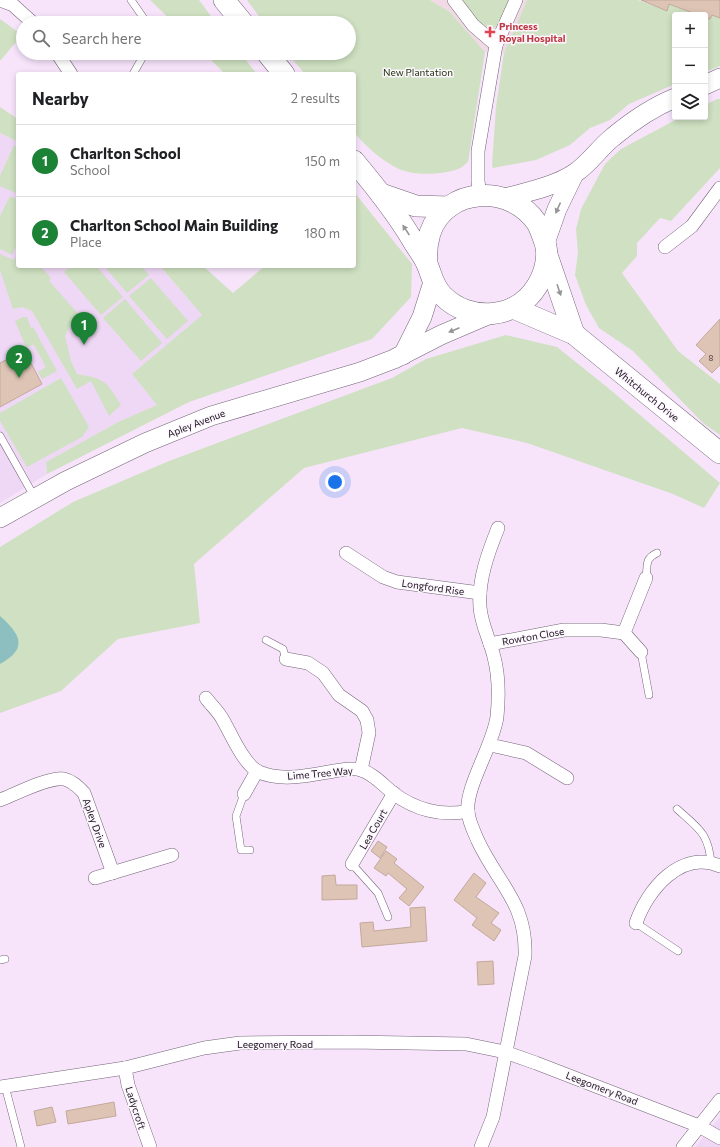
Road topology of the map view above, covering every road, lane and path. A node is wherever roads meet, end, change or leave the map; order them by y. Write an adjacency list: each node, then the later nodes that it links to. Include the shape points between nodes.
1 (0, 0): 6 (street, via 13,6)
2 (131, 0): 7 (lane)
3 (224, 0): 8 (main road)
4 (454, 0): 9 (street, via 473,25)
5 (516, 0): 9 (street)
6 (25, 16)
7 (142, 16)
8 (237, 16)
9 (496, 45): 23 (street, via 478,151)
10 (62, 60): 13 (street)
11 (141, 60): 14 (lane)
12 (273, 60): 15 (main road)
13 (70, 72)
14 (134, 72)
15 (282, 72)
16 (720, 78): 17 (street)
17 (707, 84)
18 (672, 99): 20 (street, via 660,104 612,138 591,161)
19 (356, 163): 22 (main road)
20 (574, 174): 24 (street, via 538,189); 27 (street, one-way to 27, via 556,209)
21 (720, 188): 26 (street, via 692,226)
22 (381, 194): 25 (main road, via 416,206); 28 (main road, one-way to 22, via 409,234)
23 (480, 195): 24 (main road); 25 (main road, via 463,199)
24 (505, 198): 27 (main road, via 524,208 537,223)
25 (449, 207): 28 (main road, via 438,218 430,232 426,248)
26 (665, 247)
27 (546, 248): 29 (main road, via 545,267 541,279 534,291); 31 (main road, one-way to 31)
28 (430, 273): 30 (main road, via 443,296 456,306 472,313); 32 (street, via 422,318)
29 (513, 308): 30 (main road); 31 (main road, Whitchurch Drive)
30 (490, 314): 32 (street, Apley Avenue, one-way to 32)
31 (574, 334): 34 (main road, Whitchurch Drive)
32 (403, 355): 35 (street, Apley Avenue, via 360,372 211,416 138,446)
33 (0, 436): 35 (lane)
34 (720, 453)
35 (35, 498): 36 (street, Apley Avenue)
36 (0, 518)
37 (498, 528): 41 (street, via 487,556)
38 (346, 553): 41 (street, Longford Rise, via 383,577 397,582)
39 (657, 553): 40 (lane, via 646,560)
40 (646, 578): 42 (street)
41 (480, 593): 44 (street, via 480,608)
42 (624, 633): 44 (street, Rowton Close, via 564,630); 45 (street)
43 (266, 640): 46 (lane, via 283,649)
44 (490, 644): 49 (street, via 499,695 497,719)
45 (641, 652): 47 (lane)
46 (286, 659): 50 (street, via 308,663 323,673 339,695 362,710 369,733)
47 (649, 695)
48 (206, 698): 51 (street, via 222,718 238,749)
49 (490, 745): 52 (street, via 526,753); 57 (street, via 470,794)
50 (361, 770): 51 (street, Lime Tree Way, via 348,769 290,777 273,776); 53 (street, Lime Tree Way, via 382,782)
51 (257, 771): 54 (street)
52 (567, 778)
53 (394, 793): 57 (street, Lime Tree Way, via 425,811); 60 (street, Lea Court)
54 (244, 794): 58 (lane, via 236,816 241,850)
55 (0, 800): 62 (street, Apley Drive, via 54,779 65,779 76,784 84,793)
56 (676, 809): 61 (lane, via 702,832)
57 (468, 812): 67 (street, via 483,852 511,896 525,932 525,956)
58 (250, 850)
59 (172, 855): 62 (street)
60 (352, 864): 64 (lane, via 378,893)
61 (716, 865): 65 (street, via 698,863 671,872 655,887 640,911)
62 (113, 873): 63 (street)
63 (95, 878)
64 (388, 917)
65 (636, 923): 66 (lane)
66 (678, 951)
67 (505, 1052): 68 (street, Leegomery Road, via 466,1044 260,1042 204,1048); 71 (street, Leegomery Road); 75 (street, via 493,1117)
68 (125, 1068): 69 (street, Leegomery Road); 74 (street, Ladycroft, via 128,1085)
69 (3, 1087): 73 (lane)
70 (720, 1100): 71 (street)
71 (699, 1126): 72 (street, Leegomery Road); 76 (street)
72 (720, 1138)
73 (20, 1147)
74 (150, 1147)
75 (481, 1147)
76 (683, 1147)

